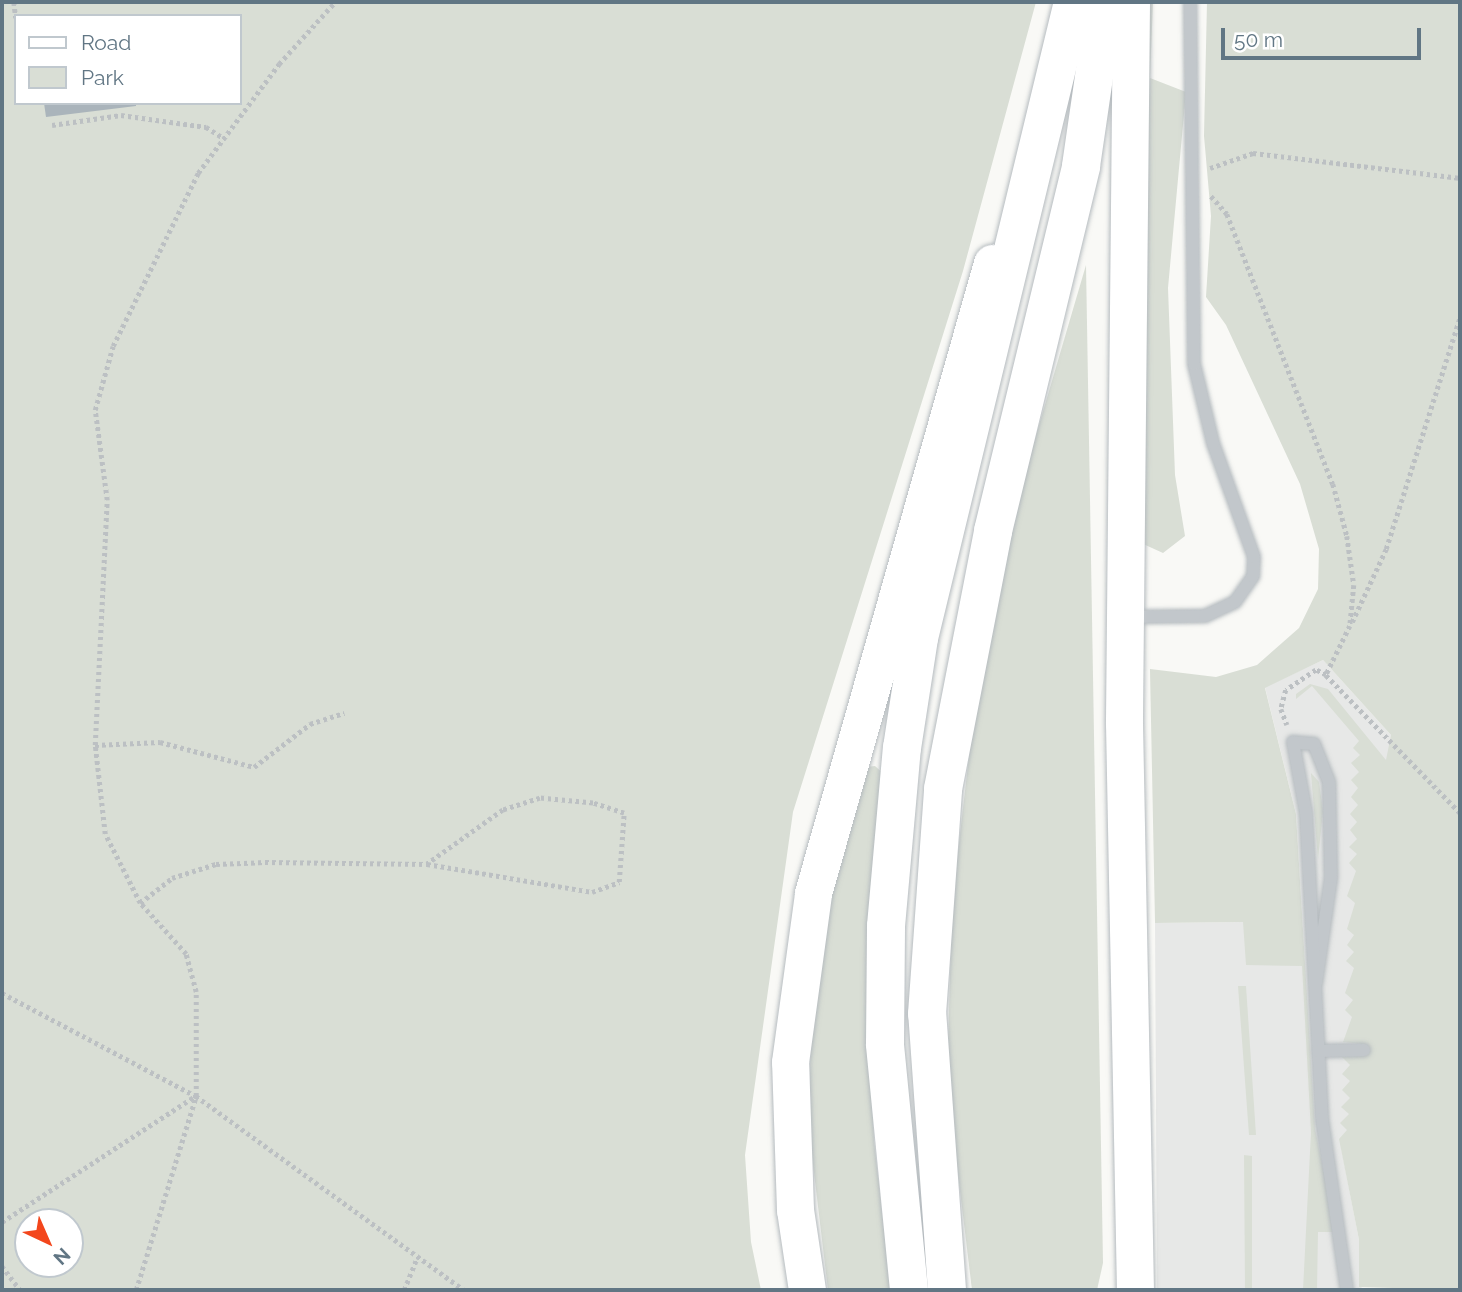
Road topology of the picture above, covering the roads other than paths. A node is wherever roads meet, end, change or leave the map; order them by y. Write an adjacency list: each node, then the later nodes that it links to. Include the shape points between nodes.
1 (1061, 2): 11 (main road, via 813,893 790,1062 795,1210)
2 (1073, 2): 12 (highway, via 919,638 902,748 886,926 885,1044)
3 (1105, 2): 13 (highway, via 1081,166 980,592 942,802 927,1014)
4 (1131, 2): 6 (main road)
5 (1190, 2): 6 (lane, via 1196,191 1189,282 1194,363 1213,443 1254,557 1253,576 1235,602 1205,616)
6 (1124, 617): 10 (main road)
7 (1315, 983): 7 (lane, via 1306,813 1293,742 1314,744 1329,782 1331,877); 9 (lane)
8 (1364, 1050): 9 (lane)
9 (1318, 1051): 14 (lane)
10 (1131, 1282)
11 (807, 1290)
12 (909, 1290)
13 (947, 1290)
14 (1347, 1290)

